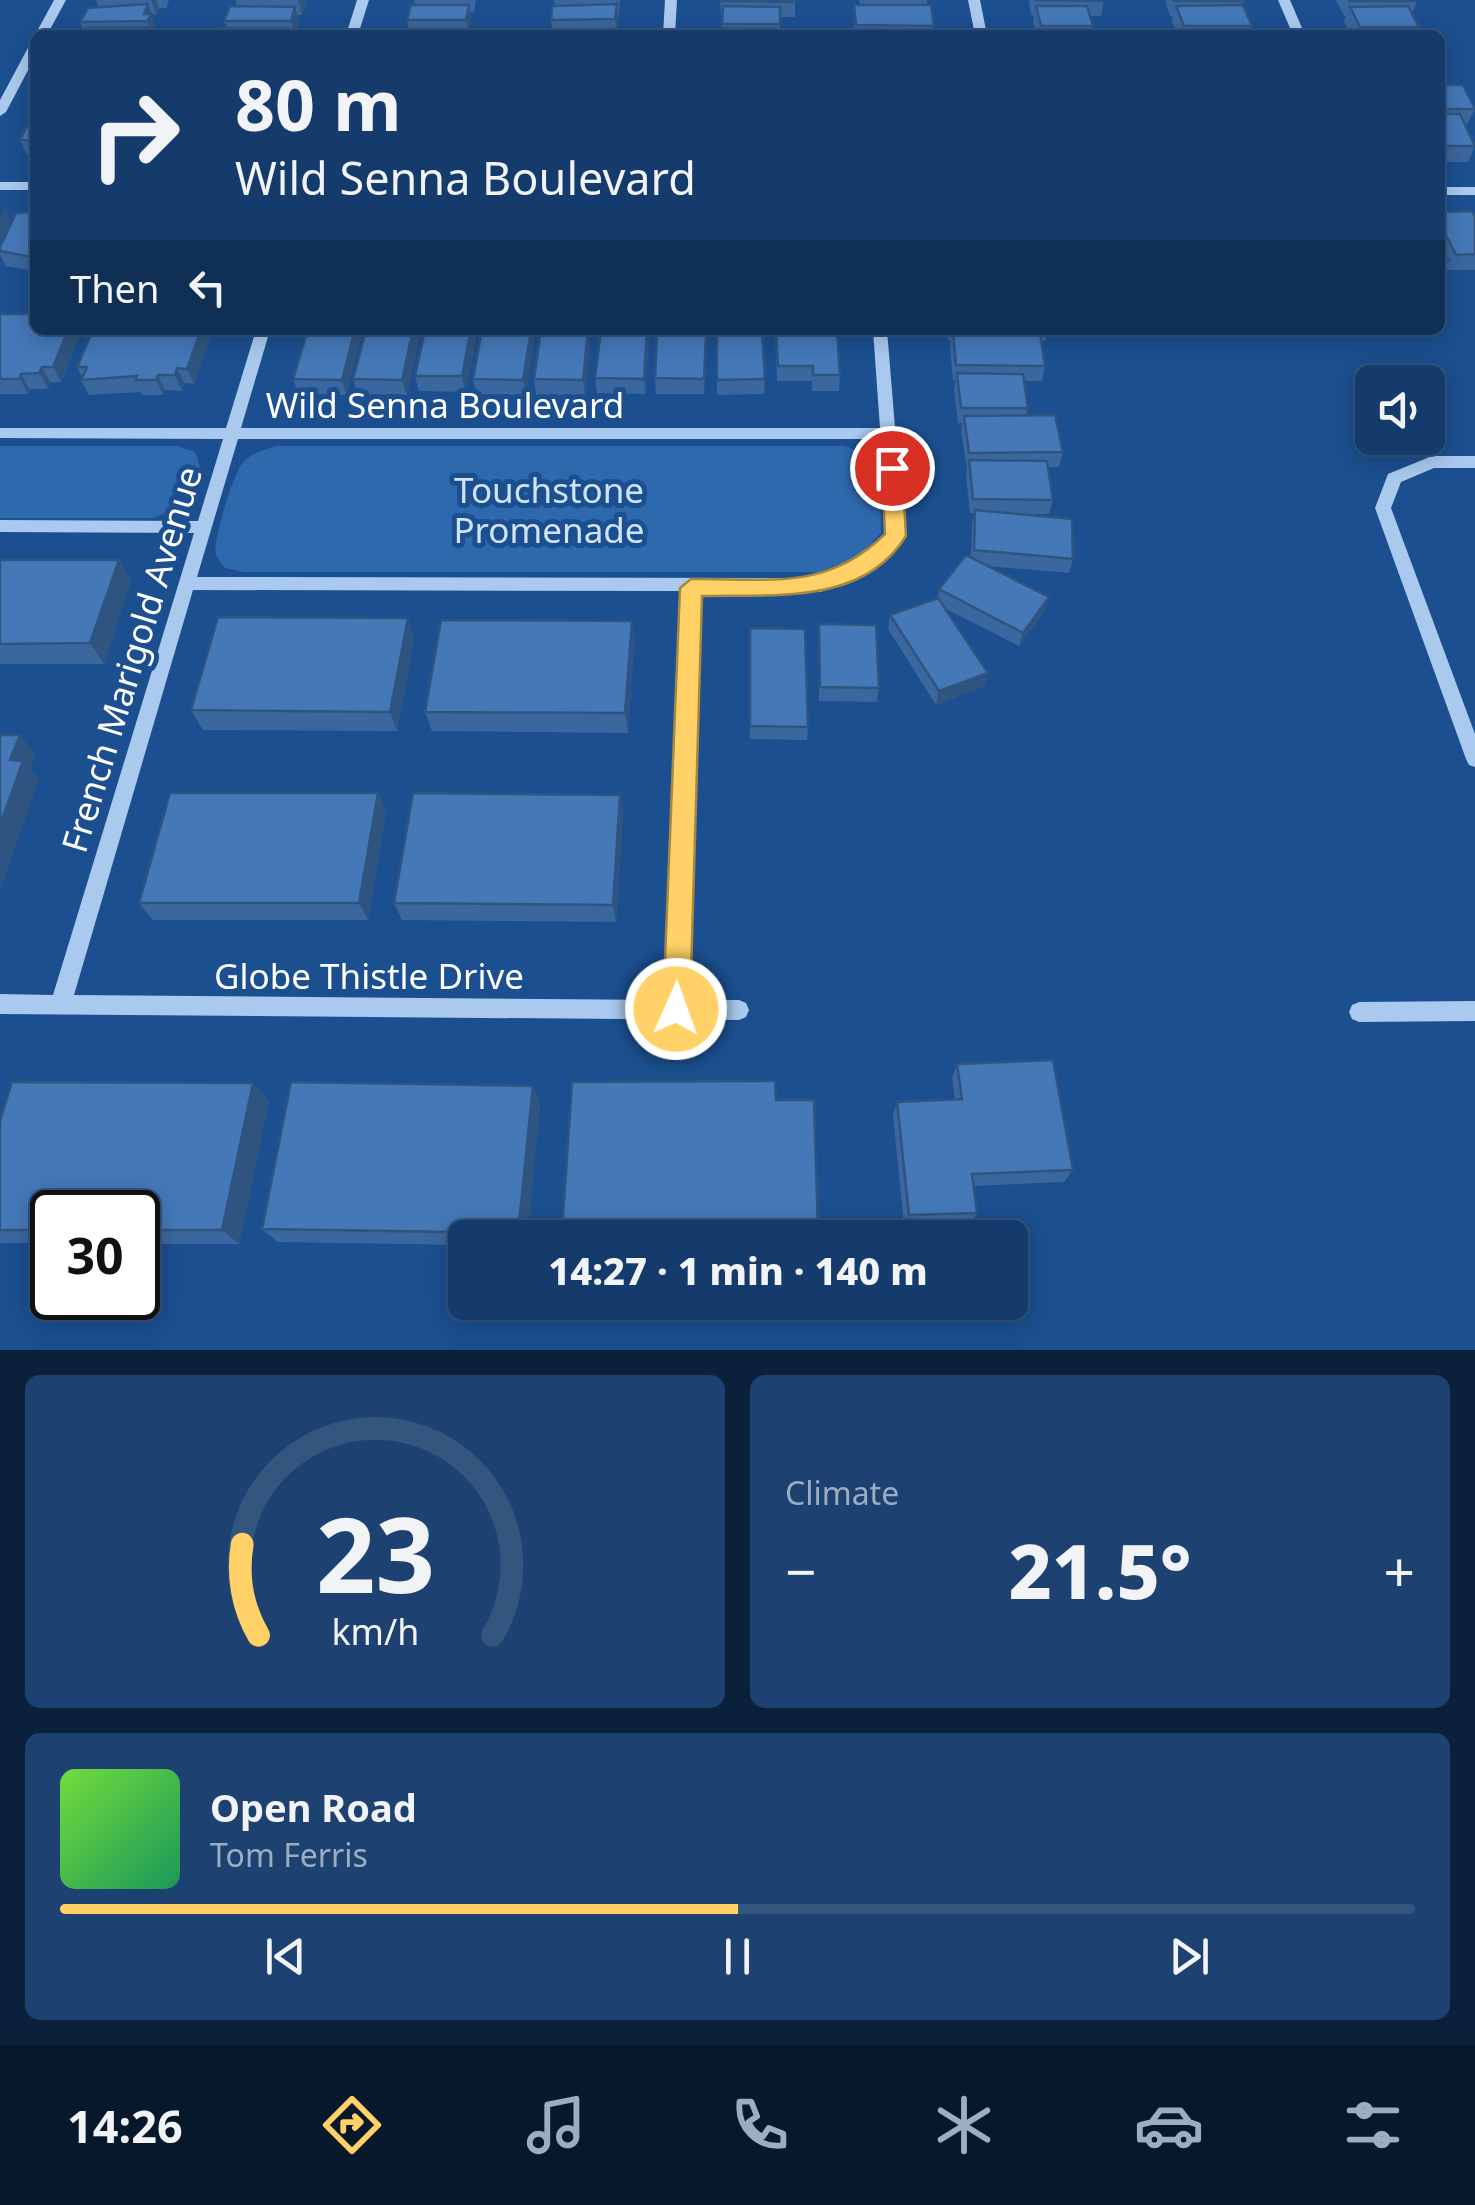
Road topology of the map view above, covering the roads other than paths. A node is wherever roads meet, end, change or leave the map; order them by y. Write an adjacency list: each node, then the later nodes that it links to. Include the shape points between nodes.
1 (60, 0): 6 (street)
2 (363, 0): 7 (street)
3 (671, 0): 8 (street)
4 (974, 0): 9 (street)
5 (1284, 0): 10 (street)
6 (44, 30)
7 (354, 30)
8 (669, 30)
9 (980, 30)
10 (1297, 30)
11 (30, 55): 12 (street)
12 (0, 112)
13 (0, 186): 14 (street)
14 (30, 186)
15 (1445, 191): 16 (street)
16 (1475, 191)
17 (262, 335): 20 (street, French Marigold Avenue)
18 (880, 335): 21 (street)
19 (0, 433): 20 (street, Wild Senna Boulevard)
20 (232, 434): 21 (street, Wild Senna Boulevard); 24 (street, French Marigold Avenue)
21 (890, 434): 26 (street, via 896,536 867,565 821,585)
22 (1475, 462): 27 (street, via 1432,462 1394,478 1383,508)
23 (0, 526): 24 (street)
24 (204, 527): 25 (street, French Marigold Avenue)
25 (188, 582): 26 (street); 29 (street, French Marigold Avenue)
26 (691, 588): 30 (street)
27 (1475, 759)
28 (0, 1004): 29 (street, Globe Thistle Drive)
29 (60, 1006): 30 (street, Globe Thistle Drive)
30 (676, 1009): 31 (street, Globe Thistle Drive)
31 (738, 1010)
32 (1475, 1011): 33 (street)
33 (1360, 1012)

